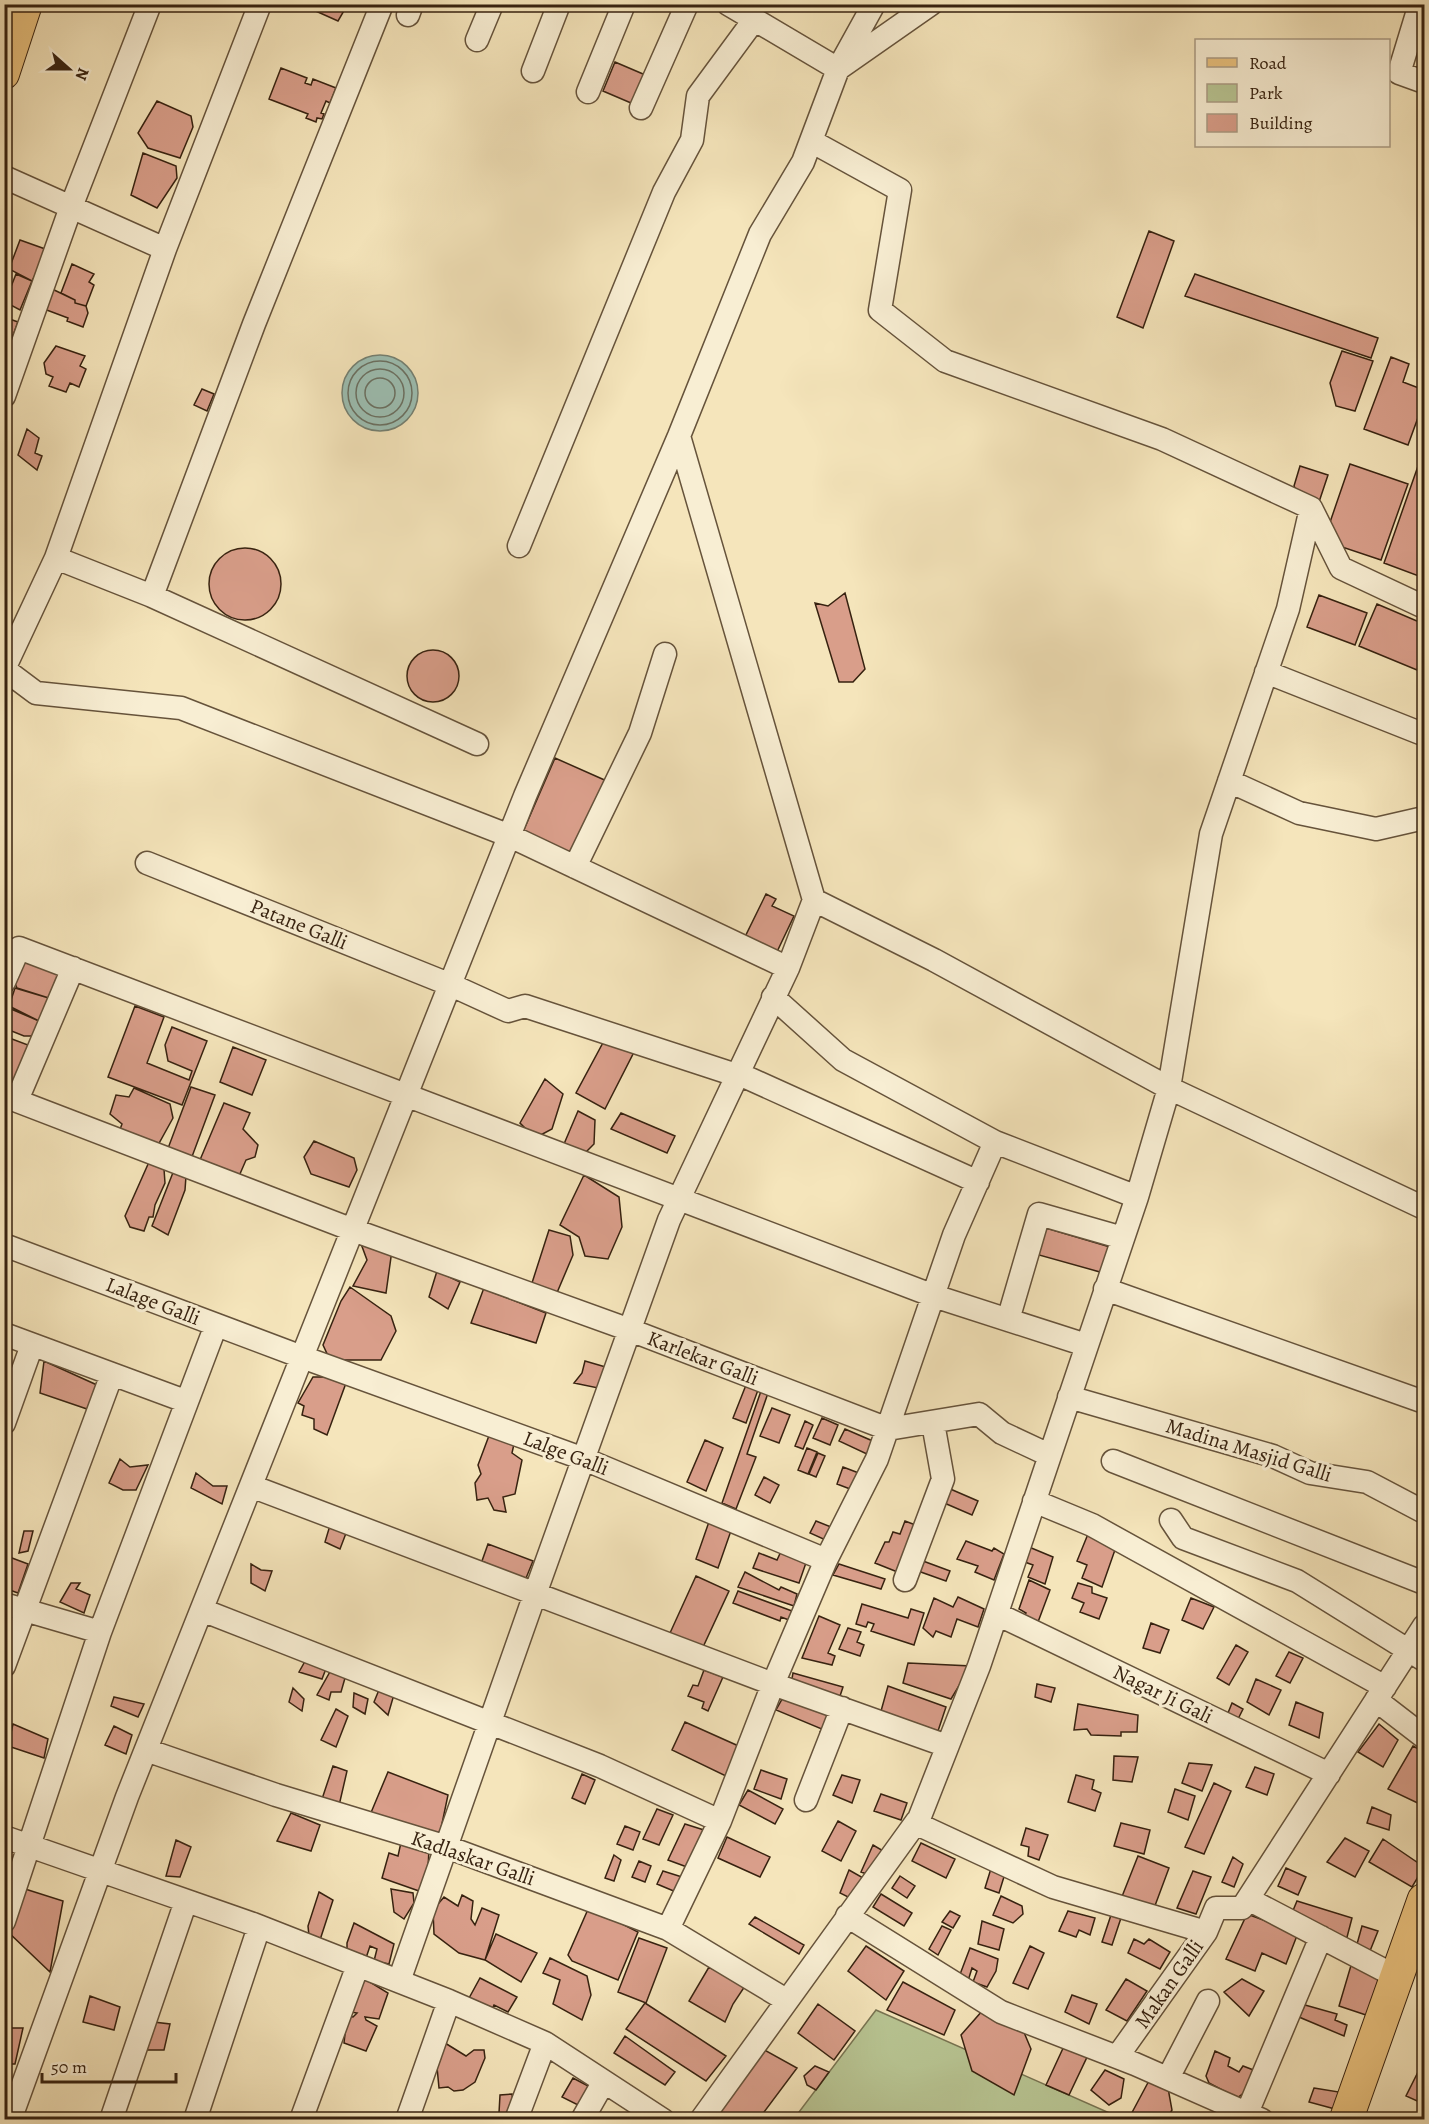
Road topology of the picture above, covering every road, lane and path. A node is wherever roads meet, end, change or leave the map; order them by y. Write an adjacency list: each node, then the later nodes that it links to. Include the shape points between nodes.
1 (27, 4): 17 (main road)
2 (150, 4): 23 (street)
3 (260, 4): 24 (street)
4 (382, 4): 30 (street, via 254,324)
5 (492, 4): 14 (street)
6 (559, 4): 16 (street)
7 (624, 4): 19 (street)
8 (687, 4): 20 (street)
9 (728, 4): 13 (street)
10 (874, 4): 15 (street)
11 (931, 4): 15 (street)
12 (1420, 4): 18 (street, via 1399,73)
13 (754, 20): 15 (street); 28 (street, via 698,96 692,140 664,192)
14 (477, 40)
15 (838, 69): 21 (street)
16 (533, 71)
17 (4, 74)
18 (1425, 82)
19 (588, 92)
20 (641, 108)
21 (811, 141): 26 (street, via 803,162 760,234); 27 (street, via 900,190 880,310 945,361 1162,439)
22 (4, 177): 23 (street)
23 (71, 207): 24 (street); 25 (street)
24 (165, 249): 29 (street)
25 (4, 396)
26 (680, 436): 39 (street); 42 (street)
27 (1311, 508): 31 (street, via 1341,568); 34 (street, via 1288,609)
28 (519, 546)
29 (56, 558): 30 (street); 33 (street)
30 (152, 596): 36 (street)
31 (1425, 607)
32 (665, 654): 41 (street, via 640,733)
33 (4, 669): 39 (street, via 36,693 181,708)
34 (1266, 672): 35 (street); 37 (street)
35 (1420, 733)
36 (477, 744)
37 (1229, 781): 38 (street, via 1299,813 1376,829); 50 (street, via 1211,834)
38 (1425, 818)
39 (510, 836): 41 (street); 47 (street)
40 (147, 863): 47 (street, Patane Galli)
41 (575, 867): 45 (street)
42 (814, 900): 45 (street); 50 (street)
43 (12, 946): 44 (street); 46 (street)
44 (73, 968): 51 (street); 52 (street)
45 (788, 968): 48 (street)
46 (4, 982)
47 (450, 985): 49 (street, Patane Galli, via 507,1011 525,1006); 51 (street)
48 (773, 997): 49 (street); 53 (street, via 843,1060)
49 (737, 1074): 54 (street, Patane Galli); 56 (street)
50 (1170, 1088): 55 (street); 57 (street)
51 (406, 1097): 56 (street); 58 (street)
52 (11, 1098): 58 (street, Karlekar Galli)
53 (995, 1142): 54 (street); 55 (street)
54 (978, 1182): 62 (street, via 954,1235)
55 (1137, 1197): 59 (street)
56 (679, 1200): 62 (street); 65 (street)
57 (1425, 1208)
58 (353, 1230): 65 (street, Karlekar Galli); 69 (street)
59 (1123, 1238): 61 (street); 63 (street, via 1039,1214)
60 (4, 1245): 64 (street, Lalage Galli)
61 (1105, 1288): 68 (street); 73 (street)
62 (934, 1296): 63 (street); 76 (street)
63 (1008, 1320): 68 (street)
64 (216, 1325): 69 (street, Lalage Galli); 72 (street)
65 (630, 1330): 76 (street, Karlekar Galli); 78 (street)
66 (4, 1334): 67 (street)
67 (32, 1345): 70 (street); 74 (street)
68 (1086, 1345): 71 (street)
69 (302, 1357): 78 (street, Lalge Galli); 80 (street)
70 (112, 1374): 72 (street); 88 (street)
71 (1069, 1396): 77 (street); 82 (street, Madina Masjid Galli, via 1273,1456 1310,1473 1367,1482)
72 (185, 1401): 92 (street)
73 (1425, 1402)
74 (4, 1423)
75 (933, 1424): 76 (street, Karlekar Galli); 77 (street, Karlekar Galli, via 979,1414 1002,1433); 85 (street, via 943,1479)
76 (888, 1429): 84 (street)
77 (1049, 1455): 81 (street)
78 (584, 1459): 84 (street, Lalge Galli); 87 (street)
79 (1113, 1461): 86 (street)
80 (251, 1486): 87 (street); 89 (street)
81 (1034, 1501): 90 (street); 96 (street, via 1092,1526)
82 (1425, 1512)
83 (1171, 1520): 93 (street, via 1183,1538 1298,1581)
84 (826, 1560): 95 (street)
85 (905, 1580)
86 (1425, 1583)
87 (535, 1594): 95 (street); 98 (street)
88 (15, 1607): 92 (street); 94 (street)
89 (202, 1610): 98 (street); 101 (street)
90 (997, 1614): 100 (street); 102 (street, Nagar Ji Gali)
91 (1425, 1626): 93 (street)
92 (100, 1632): 107 (street)
93 (1417, 1655): 96 (street)
94 (4, 1666)
95 (773, 1684): 97 (street); 104 (street)
96 (1380, 1694): 99 (street); 102 (street)
97 (842, 1708): 100 (street); 103 (street)
98 (490, 1725): 104 (street, via 600,1766); 108 (street)
99 (1425, 1737)
100 (947, 1746): 105 (street)
101 (146, 1750): 108 (street, Kadlaskar Galli); 109 (street)
102 (1329, 1774): 110 (street)
103 (806, 1800)
104 (720, 1821): 116 (street)
105 (917, 1824): 113 (street, via 916,1821); 117 (street, via 1053,1887)
106 (4, 1837): 107 (street)
107 (29, 1846): 109 (street); 114 (street)
108 (447, 1847): 116 (street, Kadlaskar Galli); 121 (street)
109 (101, 1871): 112 (street); 130 (street)
110 (1248, 1899): 117 (street, Makan Galli, via 1242,1908 1216,1908); 118 (street)
111 (1425, 1900): 120 (highway)
112 (186, 1901): 115 (street); 131 (street)
113 (847, 1916): 122 (street); 126 (street, via 1000,2012)
114 (4, 1921)
115 (259, 1927): 119 (street); 132 (street)
116 (668, 1929): 122 (street, Kadlaskar Galli)
117 (1206, 1932): 126 (street, Makan Galli)
118 (1321, 1937): 120 (street); 129 (street)
119 (358, 1965): 121 (street); 133 (street)
120 (1397, 1977): 139 (highway)
121 (399, 1981): 123 (street)
122 (786, 2000): 138 (street)
123 (449, 2001): 125 (street); 134 (street)
124 (1208, 2001): 127 (street)
125 (545, 2043): 128 (street); 135 (street)
126 (1117, 2057): 127 (street)
127 (1168, 2078): 129 (street)
128 (603, 2083): 136 (street); 137 (street)
129 (1255, 2116)
130 (11, 2118)
131 (111, 2120)
132 (195, 2120)
133 (301, 2120)
134 (407, 2120)
135 (516, 2120)
136 (582, 2120)
137 (663, 2120)
138 (701, 2120)
139 (1346, 2120)

